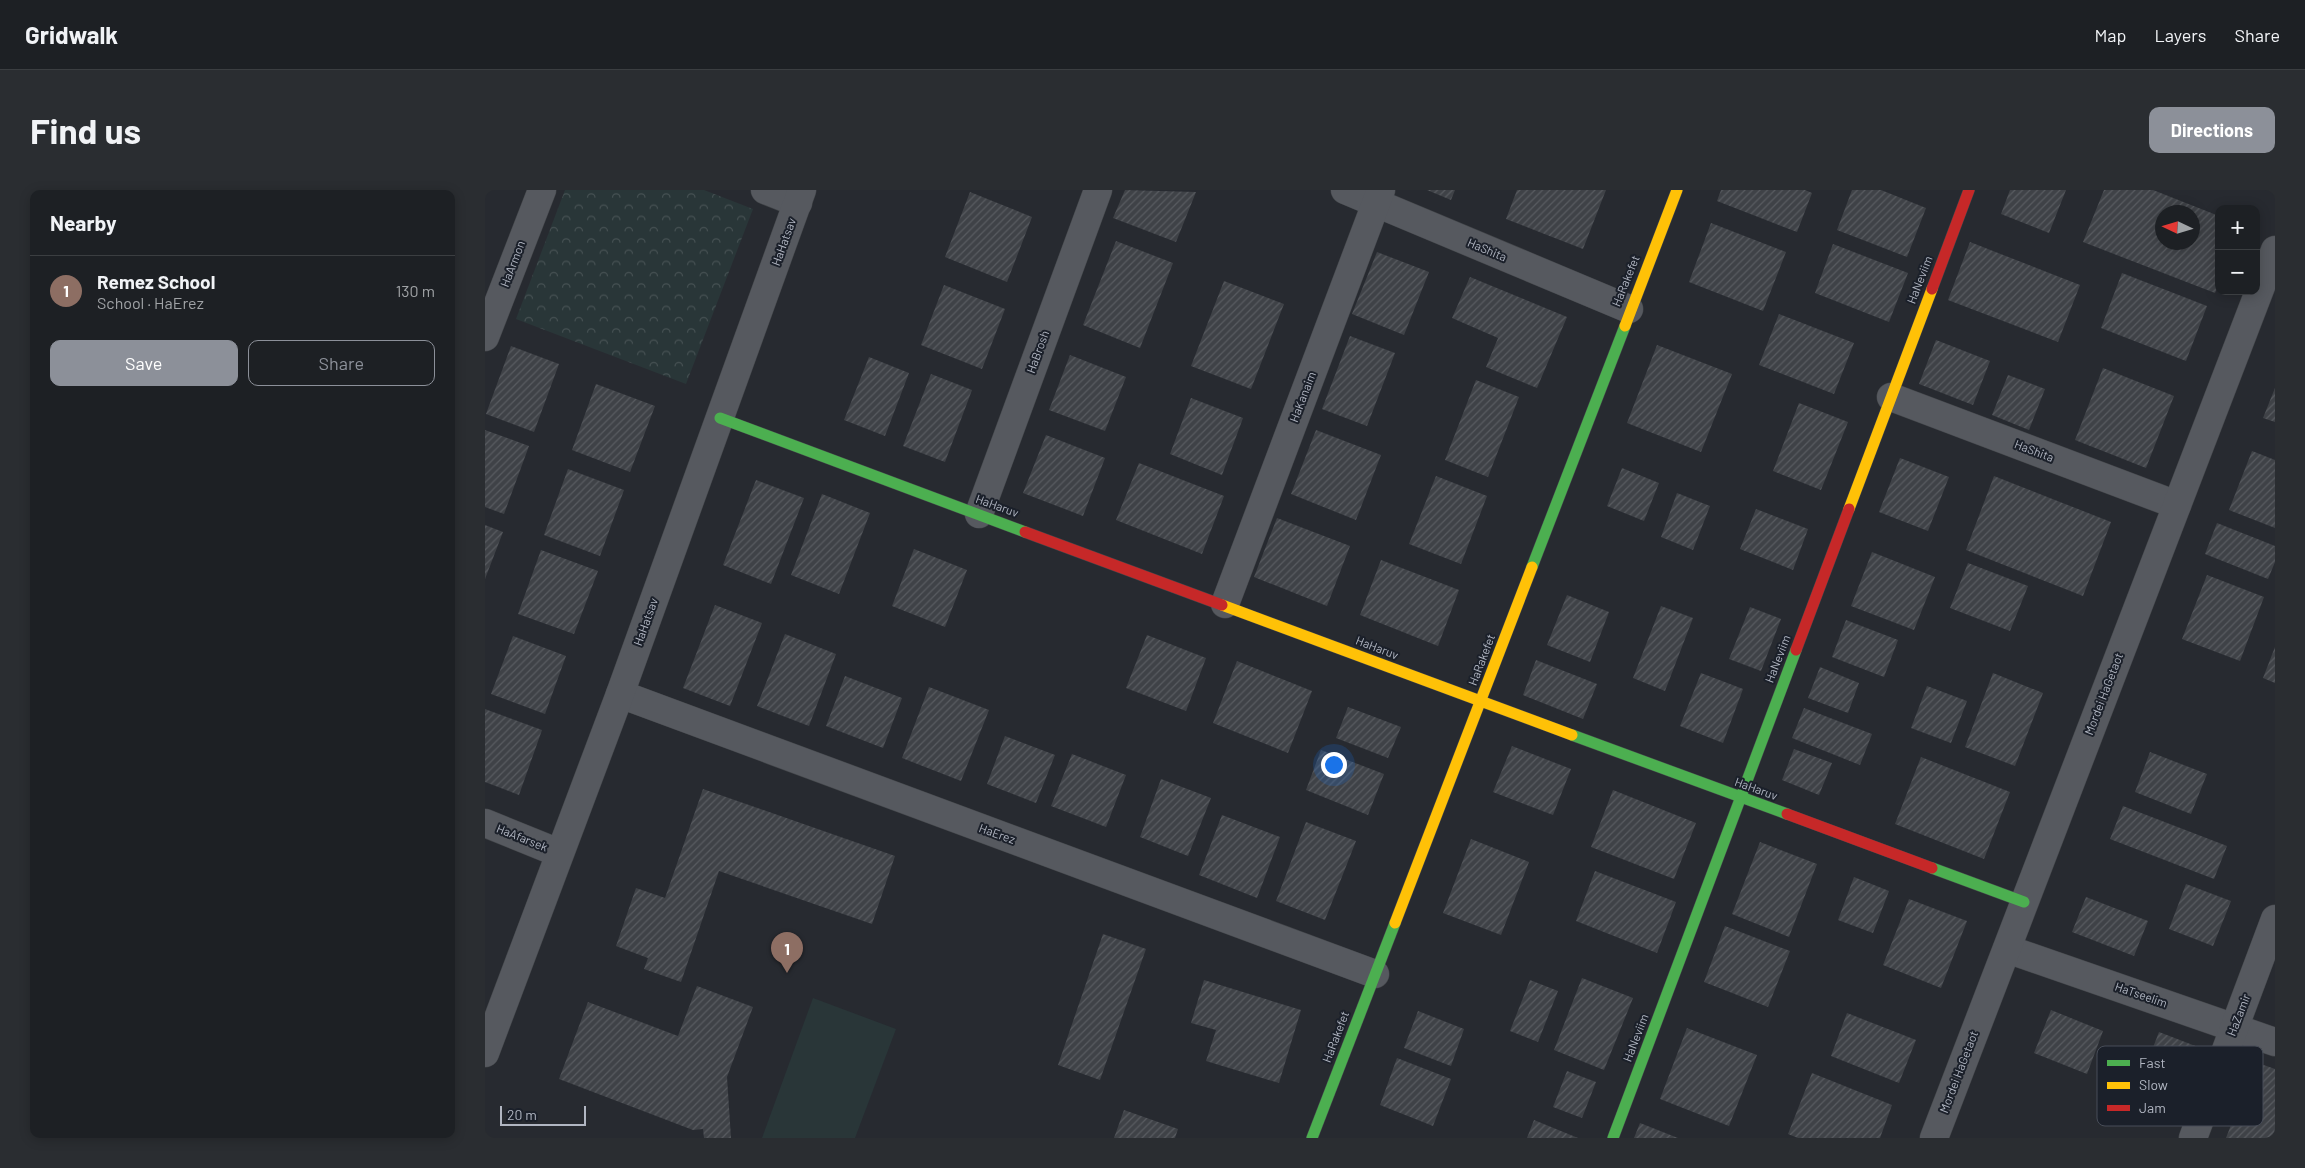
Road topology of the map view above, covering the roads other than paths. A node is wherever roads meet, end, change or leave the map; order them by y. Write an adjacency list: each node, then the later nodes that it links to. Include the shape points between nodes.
1 (542, 190): 11 (street, HaArmon)
2 (765, 190): 7 (street)
3 (1098, 190): 15 (street, HaBrosh)
4 (1345, 190): 8 (street, HaShita)
5 (1677, 190): 10 (street, HaRakefet)
6 (1969, 190): 12 (street, HaNeviim)
7 (800, 196): 13 (street, HaHatsav)
8 (1379, 196): 10 (street, HaShita); 16 (street, HaKanaim)
9 (2275, 250): 14 (street, Mordei HaGetaot)
10 (1629, 309): 18 (street, HaRakefet)
11 (485, 337)
12 (1891, 397): 14 (street, HaShita); 19 (street, HaNeviim)
13 (720, 418): 15 (street, HaHaruv); 17 (street, HaHatsav)
14 (2177, 506): 22 (street, Mordei HaGetaot)
15 (979, 514): 16 (street, HaHaruv)
16 (1225, 604): 18 (street, HaHaruv)
17 (620, 694): 21 (street, HaHatsav); 25 (street, HaErez)
18 (1481, 702): 19 (street, HaHaruv); 25 (street, HaRakefet)
19 (1741, 798): 22 (street, HaHaruv); 32 (street, HaNeviim)
20 (485, 823): 21 (street, HaAfarsek)
21 (559, 853): 29 (street, HaHatsav)
22 (2024, 902): 24 (street, Mordei HaGetaot)
23 (2275, 919): 26 (street, HaZamir)
24 (2007, 949): 26 (street, HaTseelim); 33 (street, Mordei HaGetaot)
25 (1375, 974): 31 (street, HaRakefet)
26 (2234, 1028): 27 (street, HaTseelim); 28 (street, HaZamir)
27 (2275, 1042)
28 (2227, 1046)
29 (485, 1053)
30 (2197, 1126): 34 (street, HaZamir)
31 (1318, 1136)
32 (1613, 1138)
33 (1934, 1138)
34 (2193, 1138)

